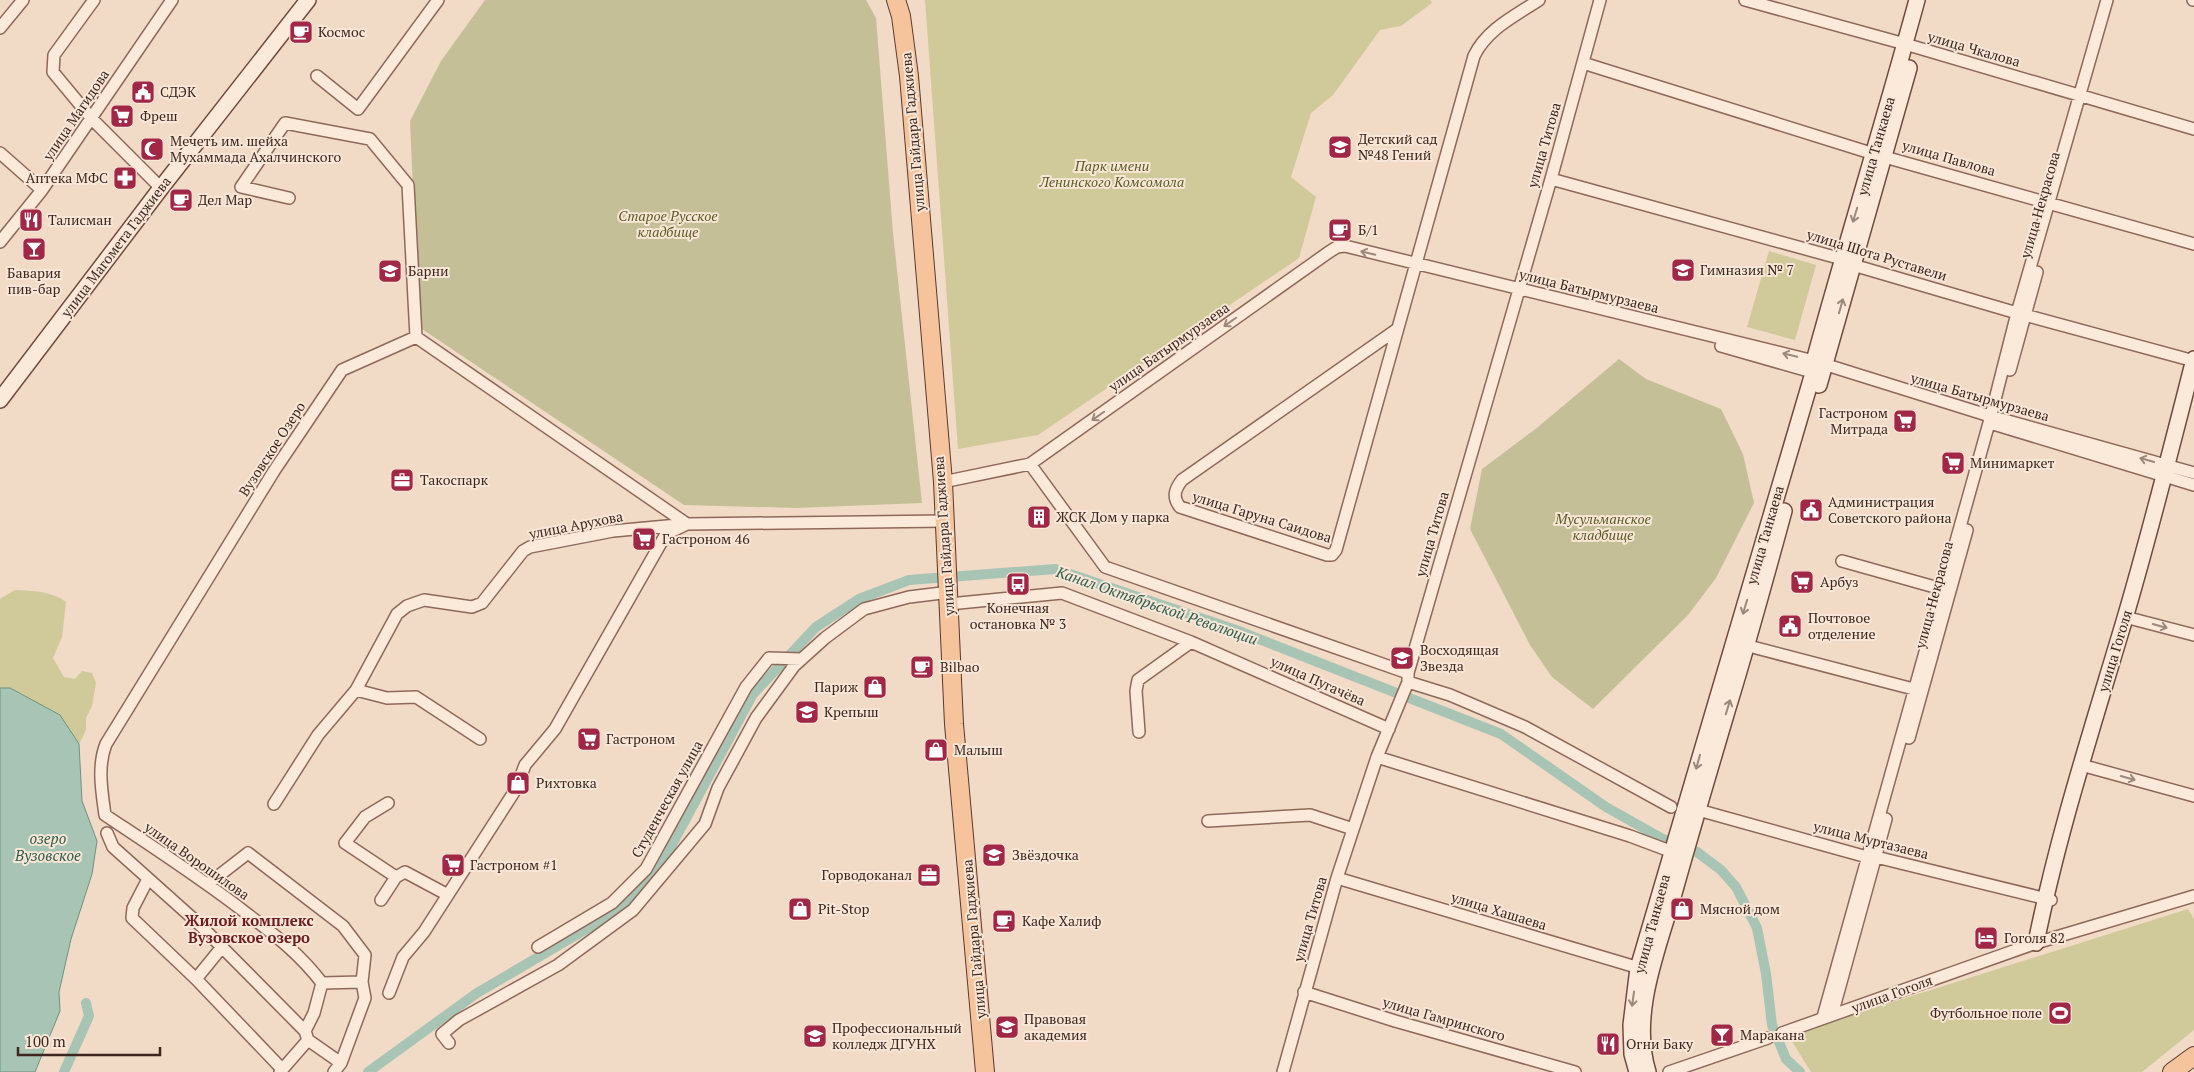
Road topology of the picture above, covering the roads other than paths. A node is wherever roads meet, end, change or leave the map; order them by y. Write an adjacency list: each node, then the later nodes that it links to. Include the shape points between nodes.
1 (23, 0): 14 (street)
2 (94, 0): 19 (street, via 54,55 54,72)
3 (172, 0): 19 (street, улица Магидова)
4 (306, 0): 24 (main road, улица Магомета Гаджиева)
5 (438, 0): 17 (street, via 358,109)
6 (898, 0): 45 (main road, улица Гайдара Гаджиева, via 911,76)
7 (1539, 0): 31 (street, улица Гаруна Саидова, via 1490,33 1474,56)
8 (1600, 0): 16 (street, улица Титова)
9 (1745, 0): 15 (street, улица Чкалова)
10 (1917, 0): 15 (main road, улица Танкаева)
11 (1927, 0): 15 (main road, улица Танкаева)
12 (2107, 0): 18 (street, улица Некрасова)
13 (2112, 0): 18 (street, улица Некрасова)
14 (0, 28)
15 (1910, 46): 18 (street, улица Чкалова); 22 (main road, улица Танкаева)
16 (1583, 63): 22 (street, улица Павлова); 23 (street, улица Титова)
17 (317, 76)
18 (2082, 96): 20 (street, улица Чкалова); 27 (street, улица Некрасова)
19 (92, 120): 24 (street); 25 (street, улица Магидова)
20 (2194, 128)
21 (0, 153): 25 (street)
22 (1880, 154): 27 (street, улица Павлова); 30 (main road, улица Танкаева)
23 (1551, 179): 30 (street, улица Шота Руставели); 32 (street, улица Титова)
24 (160, 187): 39 (main road, улица Магомета Гаджиева); 40 (main road, улица Магомета Гаджиева)
25 (42, 190): 28 (street, улица Магидова)
26 (289, 198): 35 (street, via 241,187 285,124 370,139 408,185)
27 (2053, 204): 29 (street, улица Павлова); 33 (street, улица Некрасова)
28 (0, 242)
29 (2194, 244)
30 (1847, 262): 33 (street, улица Шота Руставели); 37 (main road, улица Танкаева)
31 (1415, 266): 32 (street, улица Батырмурзаева); 34 (street, улица Гаруна Саидова); 42 (street, улица Батырмурзаева, one-way to 42, via 1344,246 1337,247)
32 (1519, 289): 37 (street, улица Батырмурзаева); 57 (street, улица Титова)
33 (2021, 314): 36 (street, улица Шота Руставели); 41 (street, улица Некрасова)
34 (1396, 330): 34 (street, улица Гаруна Саидова, via 1332,555 1180,507 1174,495 1182,480)
35 (416, 337): 48 (street); 63 (street, Вузовское Озеро, via 342,370 269,480)
36 (2194, 361): 43 (main road, улица Гоголя)
37 (1818, 369): 41 (street, улица Батырмурзаева); 55 (main road, улица Танкаева)
38 (2194, 394): 43 (main road, улица Гоголя)
39 (0, 395)
40 (0, 400)
41 (1993, 420): 43 (street, улица Батырмурзаева); 50 (street, улица Некрасова)
42 (1030, 464): 45 (street, улица Батырмурзаева); 57 (street, улица Муртазаева, via 1105,567)
43 (2169, 472): 44 (street, улица Батырмурзаева); 46 (street, улица Батырмурзаева); 52 (main road, улица Гоголя)
44 (2194, 473)
45 (944, 482): 47 (main road, улица Гайдара Гаджиева)
46 (2194, 485)
47 (945, 521): 48 (street, улица Арухова); 51 (main road, улица Гайдара Гаджиева)
48 (687, 524): 58 (street, улица Арухова, via 613,531 530,547 523,551 482,603 472,607 424,600 407,606 397,614); 79 (street, улица Арухова, via 666,534 555,729 525,765 516,789)
49 (1842, 561): 50 (street)
50 (1947, 590): 59 (street, улица Некрасова)
51 (950, 598): 54 (street, улица Пугачёва, via 1062,593); 56 (street, улица Пугачёва, via 909,597 864,609); 100 (main road, улица Гайдара Гаджиева, via 957,724)
52 (2129, 618): 53 (street, one-way to 53); 65 (main road, улица Гоголя)
53 (2194, 635)
54 (1191, 642): 60 (street, улица Пугачёва); 61 (street, via 1138,680)
55 (1741, 644): 59 (street); 69 (main road, улица Танкаева)
56 (802, 659): 85 (street, Студенческая улица, via 769,658 746,686 646,869 612,903); 96 (street, улица Пугачёва, via 756,718 718,788 705,824 633,910 558,965 459,1020 442,1034)
57 (1408, 678): 60 (street, улица Титова); 69 (street, улица Муртазаева, via 1525,728)
58 (356, 690): 62 (street, via 387,698 416,697); 68 (street, улица Арухова, via 318,735)
59 (1919, 691): 74 (street, улица Некрасова)
60 (1388, 729): 64 (street, улица Титова)
61 (1139, 732)
62 (480, 739)
63 (106, 744): 78 (street, улица Ворошилова, via 101,756 105,816)
64 (1377, 757): 71 (street, улица Титова); 73 (street)
65 (2084, 766): 66 (street, one-way to 66); 81 (main road, улица Гоголя)
66 (2194, 796)
67 (388, 803): 75 (street, via 365,817 345,843)
68 (274, 804)
69 (1684, 807): 73 (main road, улица Танкаева, via 1683,836); 74 (street, улица Муртазаева)
70 (1208, 821): 71 (street, via 1310,815)
71 (1353, 829): 76 (street, улица Титова)
72 (106, 833): 77 (street, via 113,847)
73 (1676, 852): 86 (main road, улица Танкаева)
74 (1872, 857): 81 (street, улица Муртазаева); 92 (street, улица Некрасова)
75 (396, 877): 79 (street, via 404,872); 82 (street)
76 (1338, 878): 86 (street, улица Хашаева); 90 (street, улица Титова)
77 (148, 879): 84 (street); 87 (street, via 133,908 132,918)
78 (208, 884): 88 (street, via 248,853 343,926 365,955); 89 (street, улица Ворошилова, via 287,945)
79 (448, 895): 91 (street, улица Арухова, via 403,957)
80 (2194, 896): 83 (street, улица Гоголя)
81 (2048, 899): 83 (main road, улица Гоголя)
82 (381, 900)
83 (2040, 942): 92 (street, улица Гоголя)
84 (222, 947): 87 (street); 94 (street)
85 (538, 947)
86 (1645, 970): 103 (main road, улица Танкаева, one-way to 103, via 1631,1025 1632,1054); 104 (main road, улица Танкаева, via 1643,1033)
87 (196, 978): 99 (street)
88 (362, 982): 89 (street); 98 (street, via 365,998)
89 (322, 983): 94 (street)
90 (1304, 992): 101 (street, улица Титова); 102 (street, улица Гамринского)
91 (389, 993)
92 (1827, 1016): 93 (street)
93 (1782, 1033)
94 (307, 1035): 98 (street); 99 (street)
95 (1768, 1038): 105 (street)
96 (449, 1043)
97 (2194, 1056): 106 (main road)
98 (337, 1068)
99 (281, 1071)
100 (986, 1072)
101 (1283, 1072)
102 (1575, 1072)
103 (1637, 1072)
104 (1648, 1072)
105 (1669, 1072)
106 (2172, 1072)

